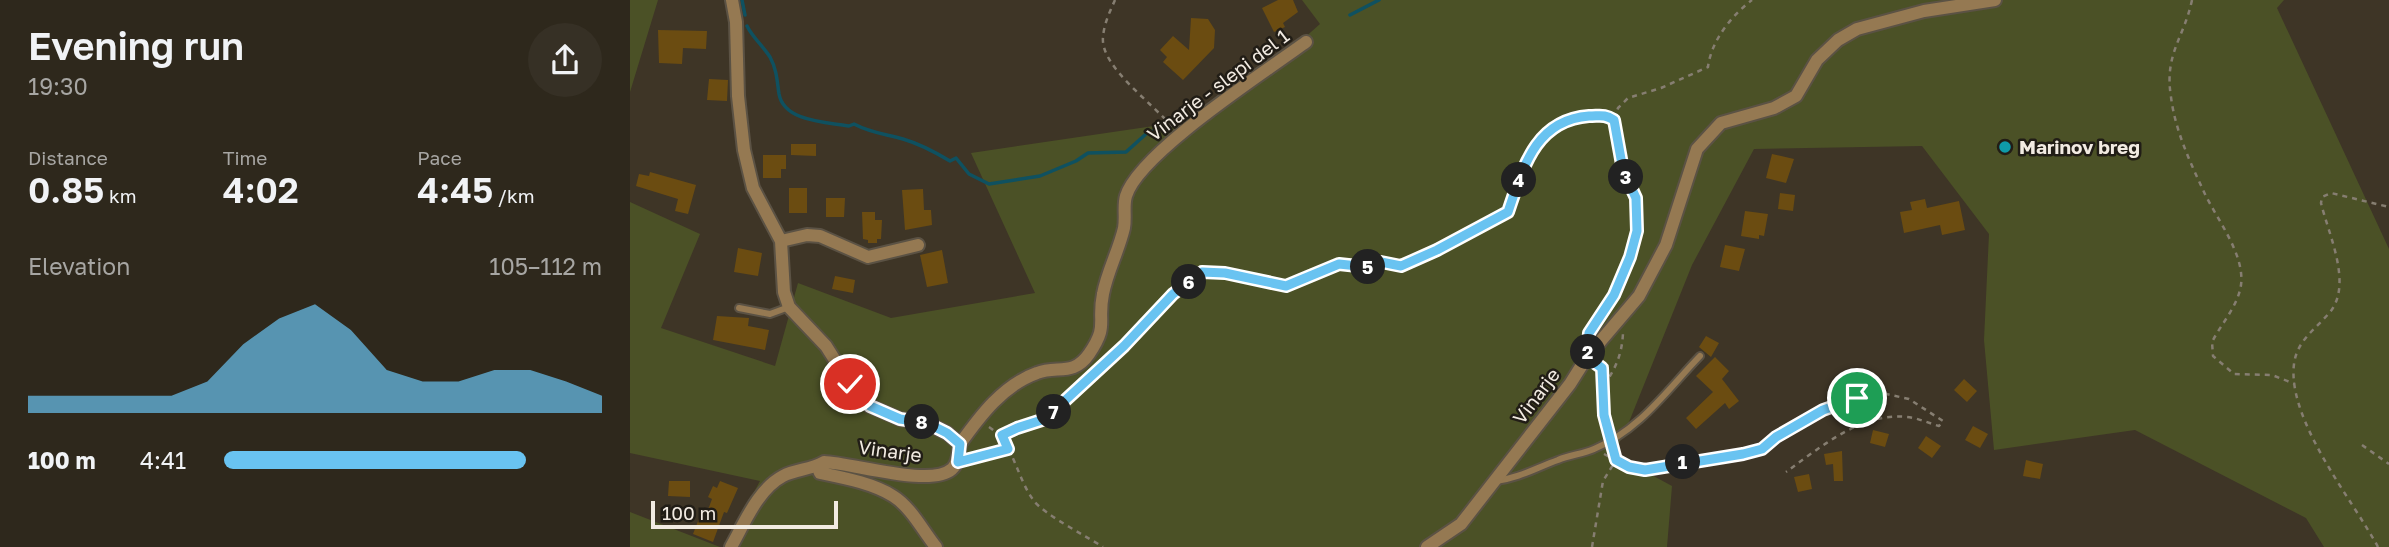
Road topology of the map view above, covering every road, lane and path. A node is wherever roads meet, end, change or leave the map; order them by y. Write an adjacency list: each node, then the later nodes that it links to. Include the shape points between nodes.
1 (732, 0): 10 (street, via 744,150 753,188)
2 (1115, 0): 8 (path, via 1102,37 1106,56)
3 (1752, 0): 7 (path, via 1728,23 1708,67 1628,98)
4 (1995, 0): 14 (street, Vinarje, via 1924,11 1857,29 1817,60 1796,96 1774,108 1721,123 1697,149 1666,245)
5 (2192, 0): 18 (path, via 2171,60 2170,96 2179,133 2241,271 2241,286 2211,351 2234,374 2272,375)
6 (1306, 42): 8 (street, Vinarje - slepi del 1)
7 (1614, 120): 16 (path, via 1623,170 1636,198 1637,231 1614,295 1589,333); 22 (path, via 1604,114 1578,116 1551,128 1541,138 1508,212 1401,266 1339,264 1286,286 1202,272 1173,294 1045,419 1002,435)
8 (1179, 134): 20 (street, Vinarje - slepi del 1, via 1132,180 1125,199 1125,224 1103,294 1102,332 1087,357 1070,370 1039,371 1022,380 990,404)
9 (2389, 208): 18 (path, via 2331,193 2322,197 2339,288 2330,312 2297,353)
10 (781, 241): 11 (street, via 820,236 868,257); 12 (street)
11 (918, 245)
12 (789, 307): 13 (lane, via 769,314); 20 (street, Vinarje, via 826,346 870,406 900,419 927,423)
13 (739, 308)
14 (1624, 316): 16 (street, Vinarje); 17 (path, via 1622,349)
15 (1700, 356): 19 (lane, via 1644,417)
16 (1587, 357): 17 (path, via 1602,368); 29 (street, Vinarje)
17 (1604, 384): 19 (path)
18 (2295, 384): 35 (path, via 2324,458)
19 (1609, 441): 23 (lane); 24 (path)
20 (960, 444): 25 (street)
21 (2362, 445): 26 (path)
22 (1008, 449): 25 (path); 32 (path, via 1018,476 1036,503)
23 (1594, 450): 24 (path); 29 (lane)
24 (1616, 460): 28 (path, via 1645,470 1743,454 1762,449 1823,410 1882,393 1909,399 1943,421 1938,426 1908,417 1873,421 1833,437); 34 (path, via 1603,481)
25 (958, 462): 27 (street, Vinarje, via 941,475 915,476 824,462)
26 (2389, 464)
27 (818, 468): 30 (street, via 782,476 759,497); 31 (street, Vinarje, via 820,473 894,496)
28 (1786, 472)
29 (1496, 481): 33 (street, Vinarje, via 1461,524)
30 (732, 547)
31 (936, 547)
32 (1103, 547)
33 (1427, 547)
34 (1592, 547)
35 (2378, 547)

